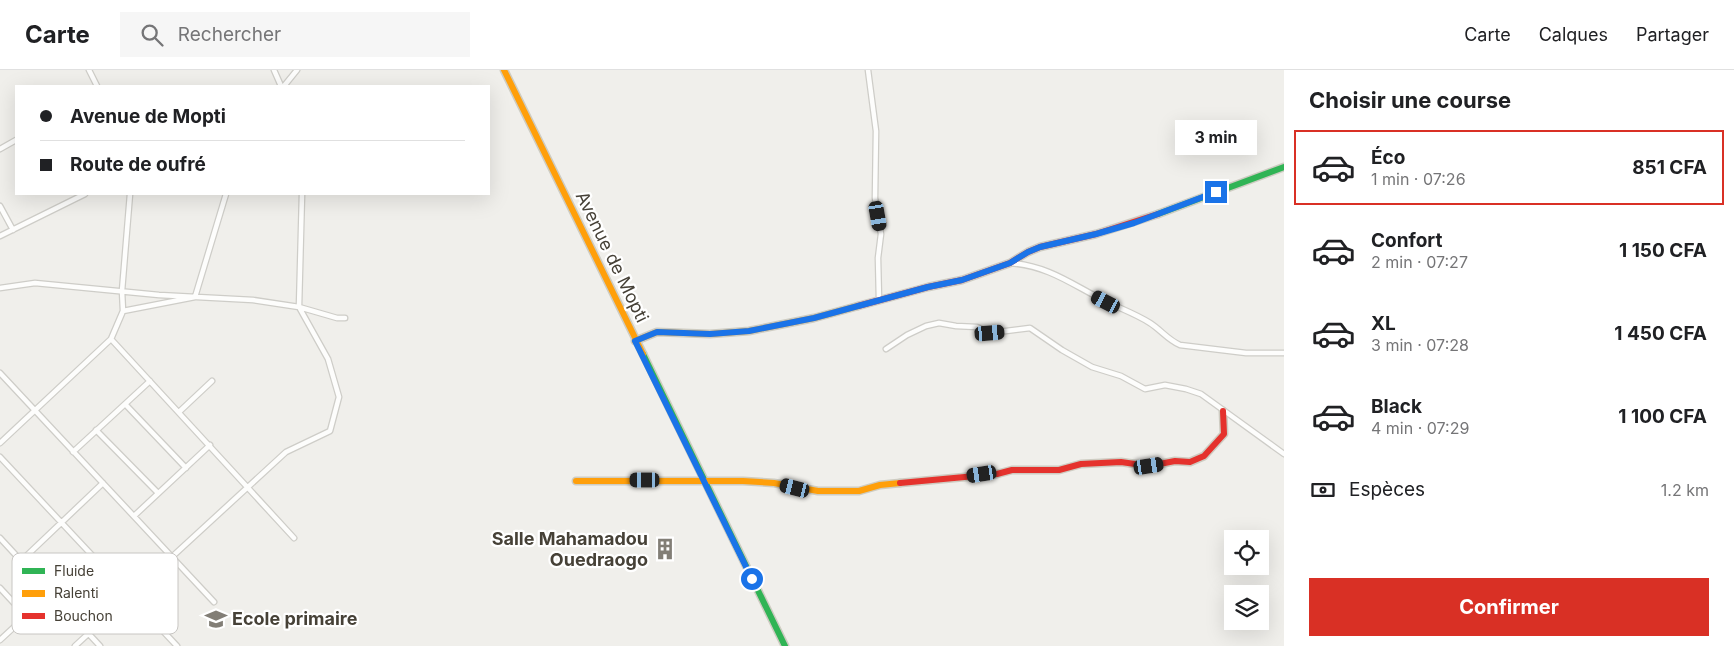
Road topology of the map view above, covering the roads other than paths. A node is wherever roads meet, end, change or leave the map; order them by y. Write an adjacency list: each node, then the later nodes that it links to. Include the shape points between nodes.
1 (89, 70): 6 (street)
2 (274, 70): 7 (street)
3 (298, 70): 8 (street)
4 (504, 70): 28 (street, Avenue de Mopti)
5 (868, 70): 23 (street, via 876,131 874,198 881,234)
6 (96, 85)
7 (282, 85)
8 (283, 85)
9 (15, 141): 10 (street)
10 (0, 149)
11 (1284, 167): 19 (street, via 1134,223 1040,247)
12 (83, 195): 17 (street)
13 (130, 195): 21 (street)
14 (226, 195): 22 (street)
15 (302, 195): 24 (street)
16 (0, 206): 17 (street)
17 (13, 230): 18 (street)
18 (0, 236)
19 (1010, 263): 23 (street, via 962,280); 30 (street, via 1028,264 1053,272 1150,323 1170,341 1180,345 1246,353)
20 (0, 288): 21 (street, via 35,283)
21 (122, 291): 22 (street); 25 (street)
22 (195, 297): 24 (street, via 253,300); 25 (street)
23 (879, 300): 28 (street, via 749,331 710,334 657,332)
24 (299, 307): 26 (street); 48 (street, via 328,360 339,397 330,431 286,452)
25 (123, 311): 27 (street)
26 (345, 318)
27 (111, 339): 32 (street); 35 (street)
28 (635, 341): 45 (street, Avenue de Mopti)
29 (886, 350): 36 (street, via 907,335 939,323 977,327 990,333 1030,328 1092,367 1121,376 1144,390 1164,385 1186,389 1201,394)
30 (1284, 353)
31 (0, 373): 35 (street)
32 (150, 381): 34 (street); 37 (street)
33 (212, 381): 37 (street)
34 (125, 404): 38 (street); 44 (street)
35 (35, 410): 39 (street); 41 (street)
36 (1223, 410): 42 (street); 45 (street, via 1224,434 1204,456 1190,462 1149,466 1121,462 1081,464 1059,470 1012,470 960,479 880,485 859,491 818,491 774,483)
37 (179, 412): 40 (street)
38 (96, 430): 41 (street); 49 (street)
39 (0, 443)
40 (210, 445): 44 (street); 48 (street)
41 (73, 452): 47 (street)
42 (1284, 454)
43 (0, 457): 51 (street)
44 (186, 468): 49 (street)
45 (703, 480): 46 (street); 70 (street, Avenue de Mopti)
46 (576, 481)
47 (103, 483): 50 (street); 51 (street)
48 (248, 487): 53 (street); 58 (street)
49 (158, 493): 50 (street)
50 (134, 516): 57 (street)
51 (61, 522): 55 (street); 56 (street)
52 (0, 538): 54 (street)
53 (294, 538)
54 (14, 553)
55 (29, 553)
56 (90, 553)
57 (168, 553)
58 (176, 553)
59 (178, 563): 62 (street)
60 (0, 588): 61 (street)
61 (12, 601)
62 (214, 602)
63 (12, 629): 66 (street)
64 (88, 634): 67 (street); 68 (street)
65 (166, 634): 69 (street)
66 (0, 640)
67 (75, 646)
68 (100, 646)
69 (177, 646)
70 (785, 646)

